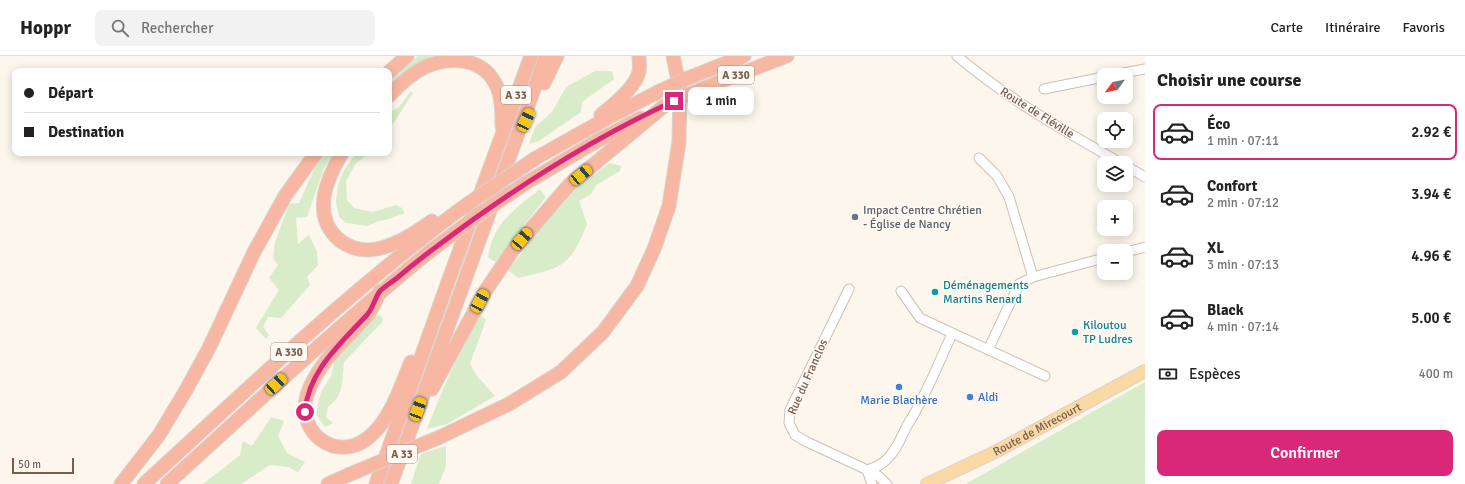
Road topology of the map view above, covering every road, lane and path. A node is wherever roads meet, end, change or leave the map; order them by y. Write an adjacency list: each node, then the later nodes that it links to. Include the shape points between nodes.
1 (407, 56): 11 (highway)
2 (531, 56): 17 (highway, A 33)
3 (546, 56): 23 (highway, A 33)
4 (557, 56): 23 (highway)
5 (639, 56): 18 (highway, via 639,72 632,84 618,101)
6 (673, 56): 44 (highway, bridge, via 680,90 679,135 669,206 654,249 637,286 603,332 561,372 509,404 440,437)
7 (744, 56): 18 (highway, A 330, bridge, via 683,80)
8 (787, 56): 16 (highway, A 330, bridge)
9 (957, 56): 21 (street, Route de Fléville, via 1028,109)
10 (1145, 68): 12 (street)
11 (392, 69)
12 (1133, 71)
13 (1097, 78): 14 (street)
14 (1044, 89)
15 (392, 93): 17 (highway, via 412,75 435,62 456,58 471,61 484,68 497,87 501,100)
16 (664, 106): 32 (highway, A 330, bridge, via 595,142 526,183 477,216); 39 (highway, via 569,185 513,250 486,290)
17 (502, 134): 34 (highway, A 33)
18 (576, 135): 26 (highway, A 330, bridge)
19 (314, 156): 41 (highway, via 285,196 254,252 209,348 186,390 159,435)
20 (340, 156): 26 (highway, via 326,186 323,212 330,228 346,245 360,250 385,247)
21 (1110, 156)
22 (979, 158): 30 (street, via 997,176 1009,197)
23 (508, 159): 39 (highway, A 33)
24 (1133, 170): 25 (street)
25 (1145, 177)
26 (441, 219): 42 (highway, A 330, via 324,320)
27 (1145, 247): 28 (street)
28 (1133, 250)
29 (1097, 260): 30 (street)
30 (1033, 277): 36 (street, via 1020,284)
31 (849, 289): 40 (street, Rue du Franclos, via 790,410 789,423 795,435)
32 (380, 291): 34 (highway, via 369,313 320,369 307,396 305,412 310,427 322,441 329,444 351,446 366,439 381,424 390,410 421,338); 43 (highway, A 330)
33 (901, 291): 35 (street, via 920,318)
34 (437, 313): 45 (highway, A 33)
35 (952, 334): 36 (street); 40 (street, via 900,443 878,466)
36 (988, 350): 38 (street)
37 (1145, 371): 49 (main road, Route de Mirecourt, via 997,451)
38 (1045, 376)
39 (413, 424): 46 (highway, A 33)
40 (867, 470): 47 (street); 48 (street, Rue du Franclos)
41 (121, 484)
42 (144, 484)
43 (167, 484)
44 (328, 484)
45 (376, 484)
46 (391, 484)
47 (872, 484)
48 (887, 484)
49 (927, 484)

